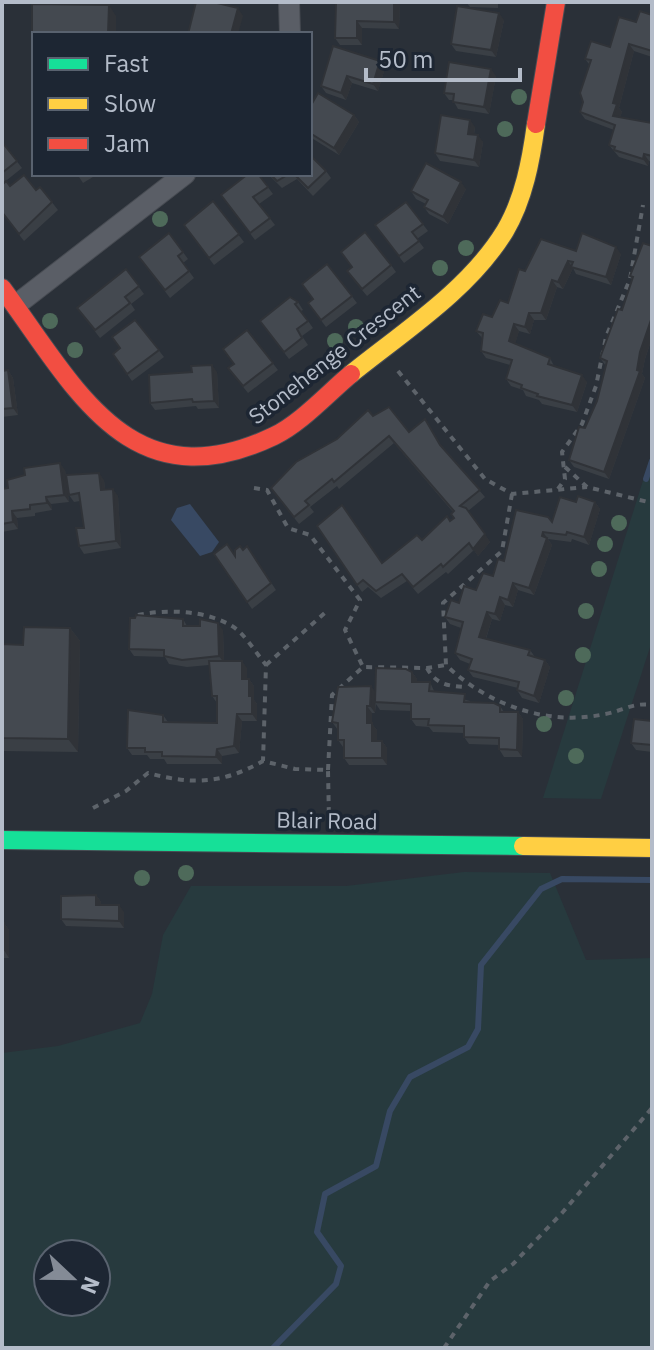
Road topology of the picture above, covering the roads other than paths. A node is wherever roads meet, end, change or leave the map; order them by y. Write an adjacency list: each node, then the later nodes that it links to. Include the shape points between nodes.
1 (289, 2): 3 (street)
2 (556, 2): 6 (street, Stonehenge Crescent, via 529,170 506,229 483,262 447,296 276,435 245,450 200,454 152,452 129,442 85,403)
3 (290, 32)
4 (182, 176): 6 (street)
5 (2, 288): 6 (street, Stonehenge Crescent)
6 (16, 305)
7 (2, 840): 8 (street, Blair Road)
8 (652, 848)

